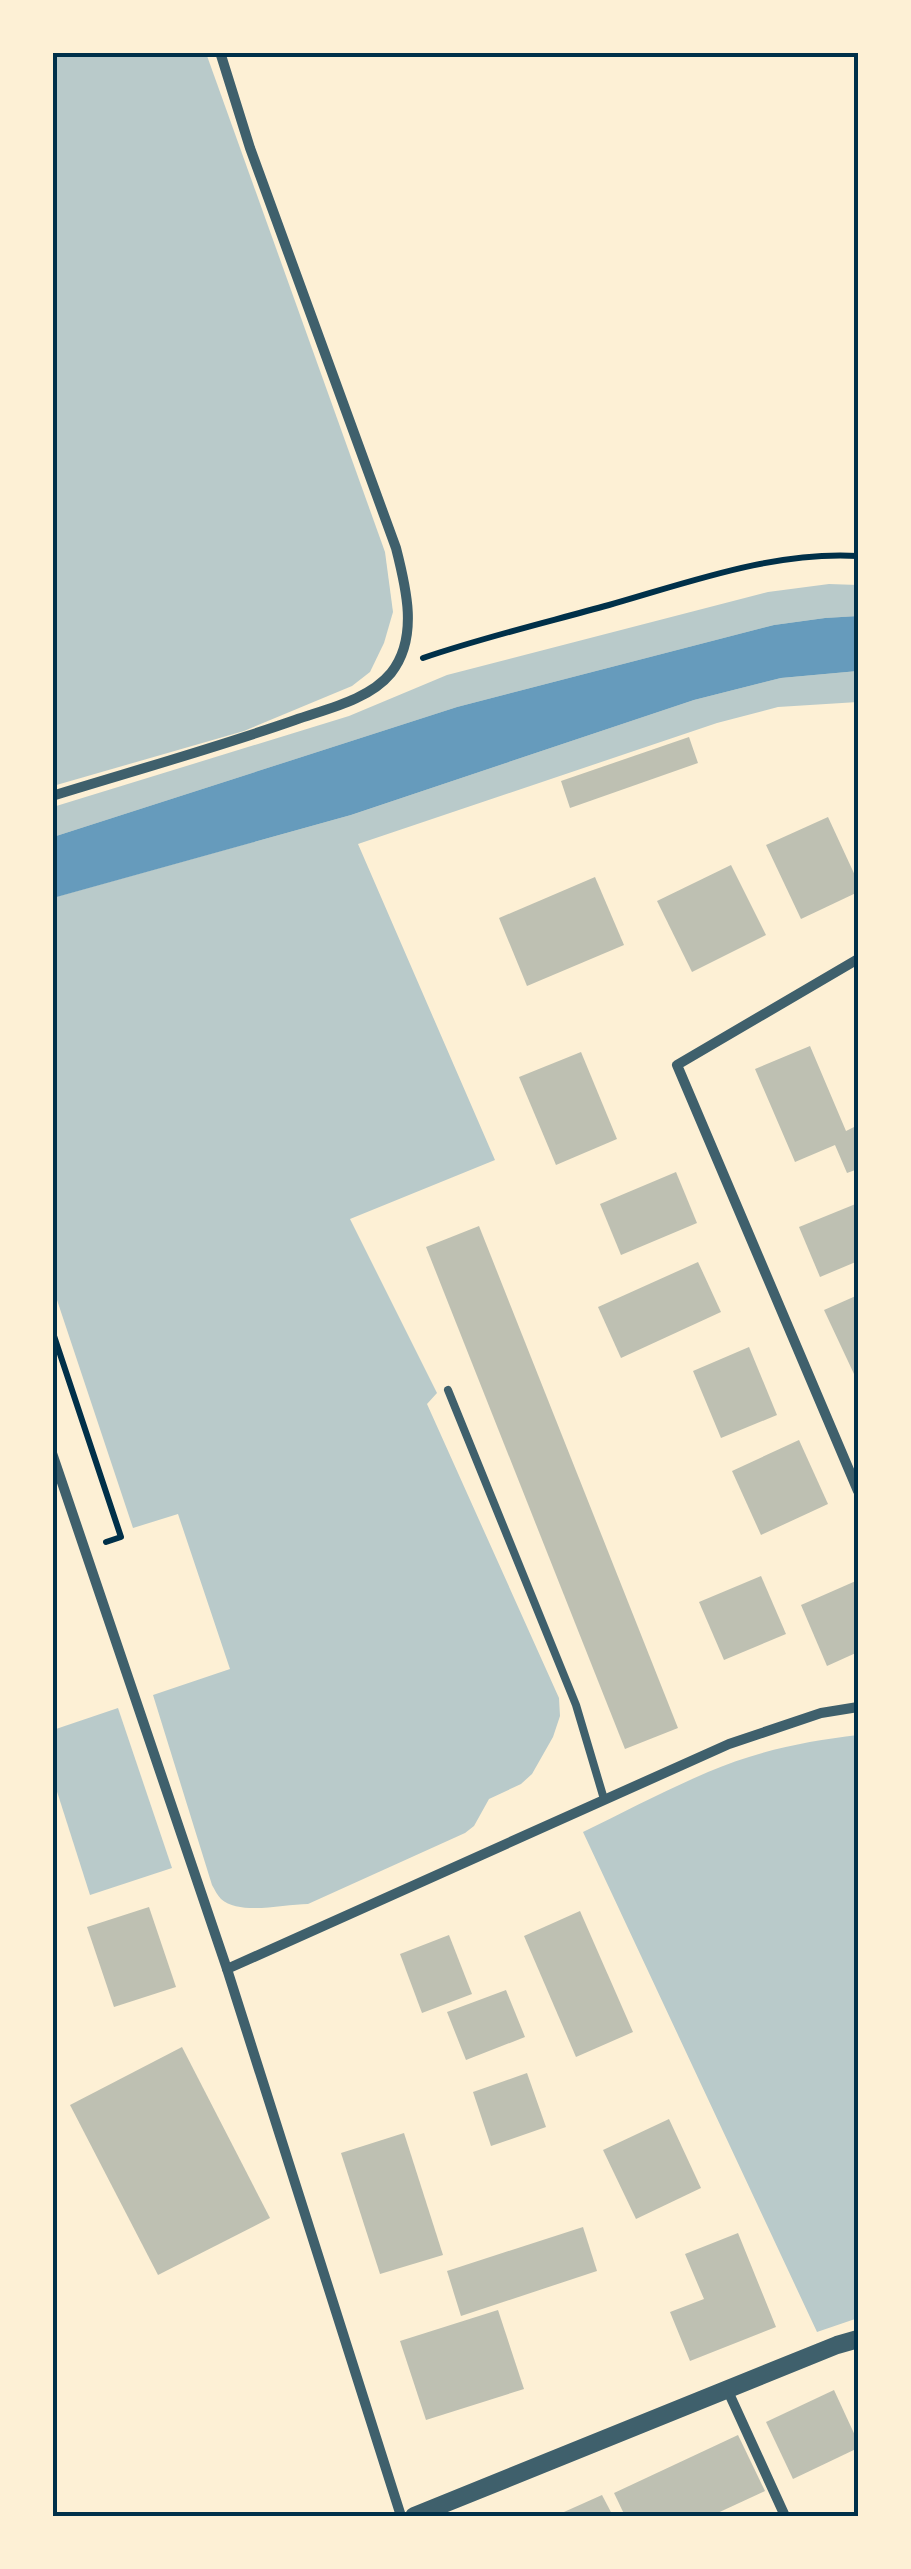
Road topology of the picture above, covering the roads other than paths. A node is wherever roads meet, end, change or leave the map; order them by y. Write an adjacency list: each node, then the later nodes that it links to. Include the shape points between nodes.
1 (220, 52): 2 (street, via 396,548 406,585 404,648 391,673 350,700)
2 (52, 796)
3 (858, 959): 6 (street, via 677,1065)
4 (448, 1390): 8 (lane, via 576,1706)
5 (52, 1453): 9 (street)
6 (858, 1491)
7 (858, 1707): 8 (street, via 729,1744)
8 (604, 1799): 9 (street)
9 (227, 1969): 12 (street)
10 (858, 2339): 11 (street)
11 (727, 2389): 13 (street); 14 (street)
12 (401, 2516)
13 (414, 2516)
14 (785, 2516)

